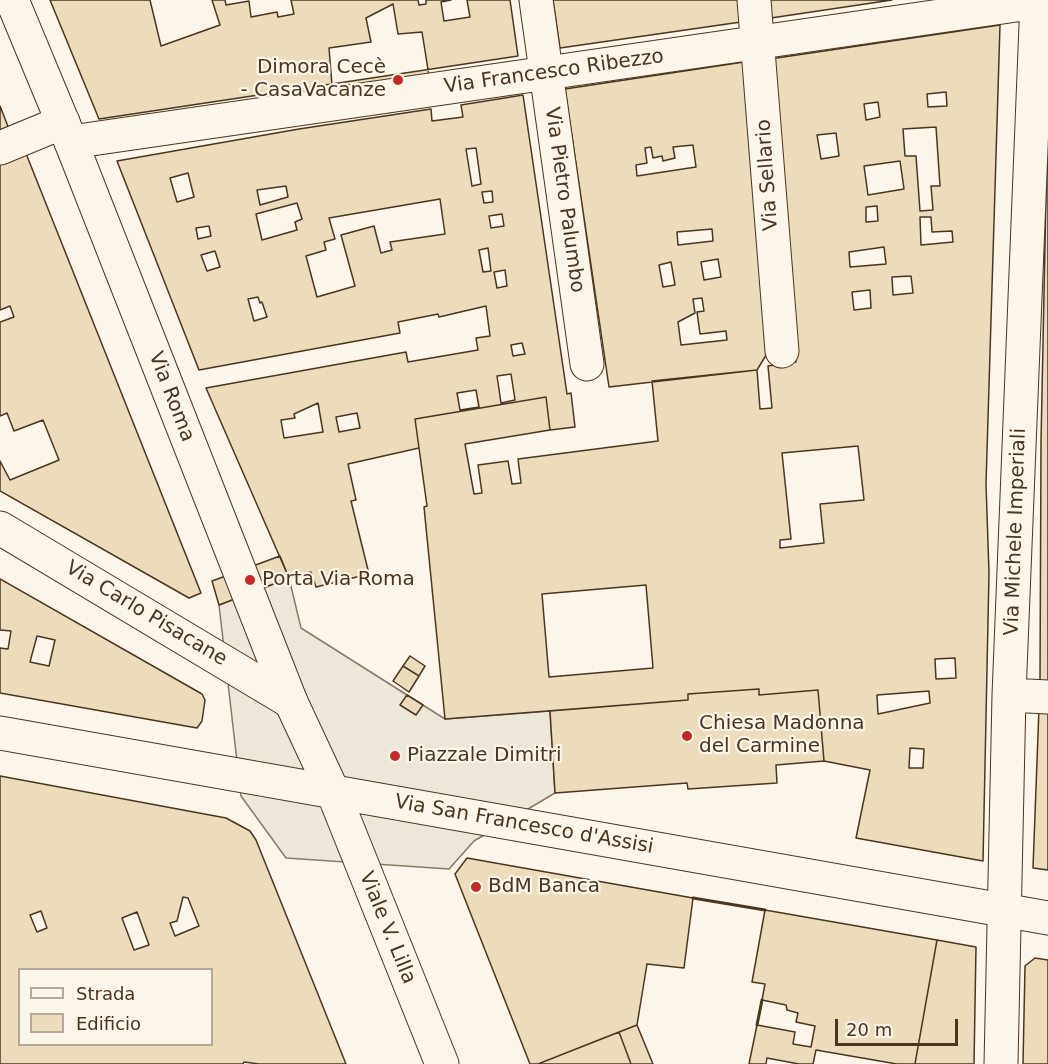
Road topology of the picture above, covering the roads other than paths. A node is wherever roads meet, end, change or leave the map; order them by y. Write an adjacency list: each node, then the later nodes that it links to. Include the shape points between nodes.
1 (12, 0): 8 (street, Via Roma)
2 (536, 0): 7 (street, Via Pietro Palumbo)
3 (754, 0): 5 (street, Via Sellario)
4 (1037, 1): 5 (street, Via Francesco Ribezzo); 6 (street, Via Michele Imperiali)
5 (758, 41): 7 (street, Via Francesco Ribezzo); 10 (street, Via Sellario)
6 (1042, 51): 13 (street, Via Michele Imperiali)
7 (546, 74): 8 (street, Via Francesco Ribezzo); 11 (street, Via Pietro Palumbo)
8 (67, 132): 9 (street, Via Francesco Ribezzo); 15 (street, Via Roma)
9 (0, 148)
10 (782, 351)
11 (587, 364)
12 (0, 528): 15 (street, Via Carlo Pisacane)
13 (1009, 695): 14 (street); 18 (street, Via Michele Imperiali)
14 (1048, 697)
15 (291, 702): 17 (street, Via Roma)
16 (0, 733): 17 (street, Via San Francesco d'Assisi)
17 (333, 792): 18 (street, Via San Francesco d'Assisi); 20 (street, Viale V. Lilla)
18 (1005, 910): 19 (street, Via San Francesco d'Assisi); 21 (street, Via Michele Imperiali)
19 (1048, 918)
20 (442, 1064)
21 (1001, 1064)

